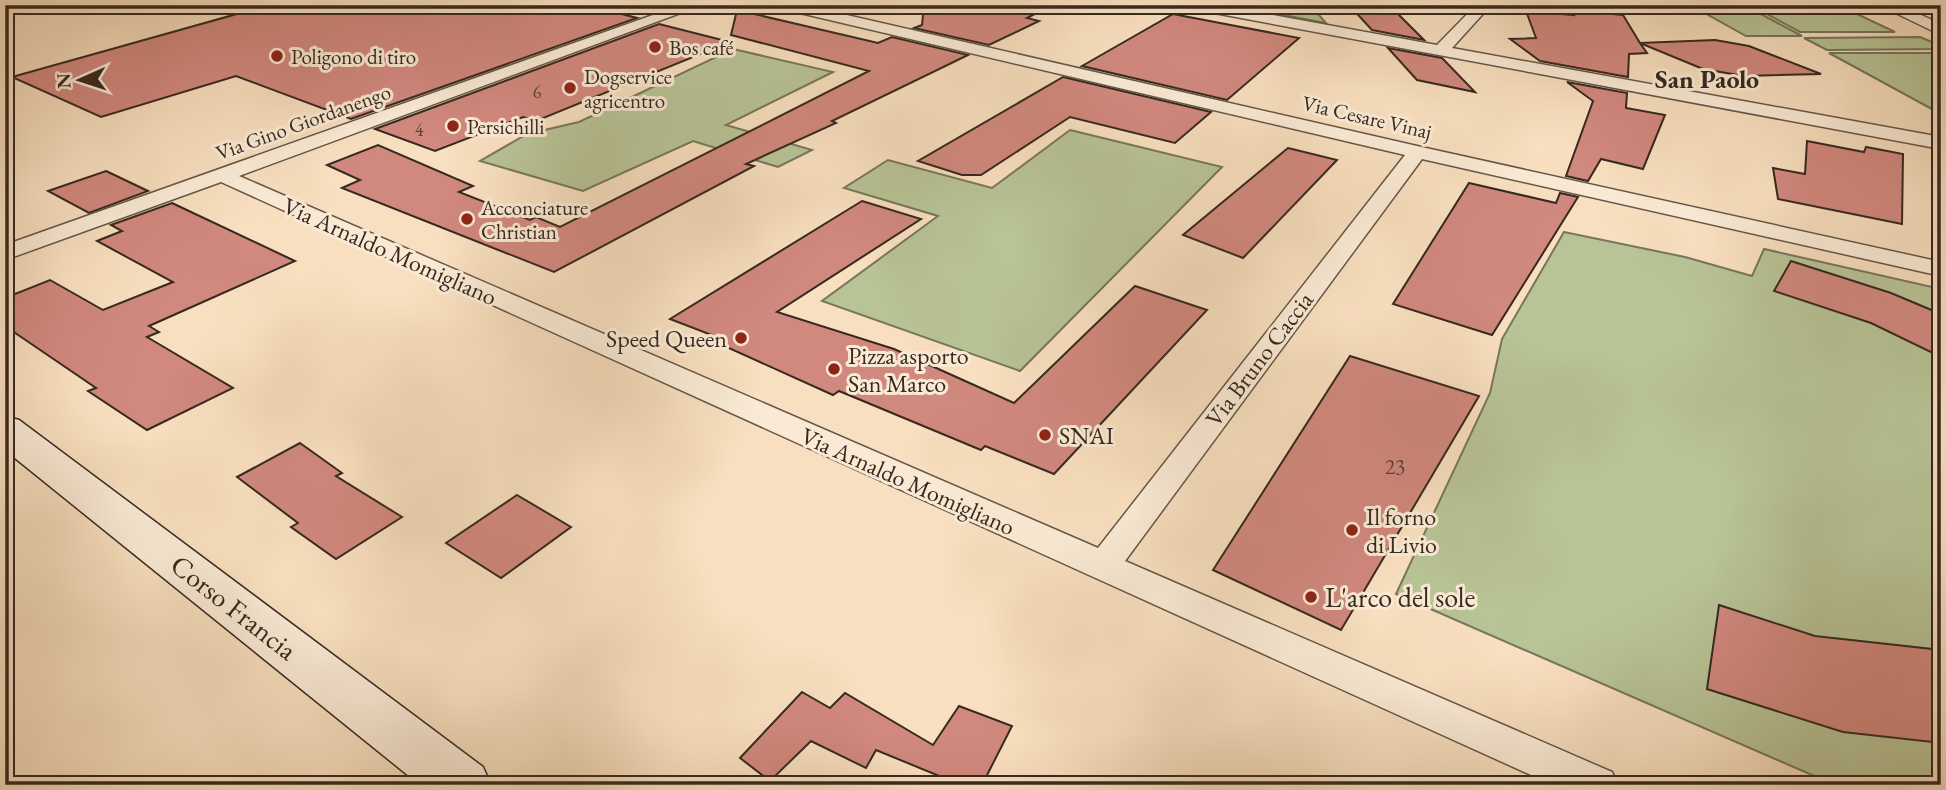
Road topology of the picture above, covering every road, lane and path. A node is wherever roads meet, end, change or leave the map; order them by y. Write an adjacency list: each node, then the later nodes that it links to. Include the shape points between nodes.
1 (695, 5): 10 (street, Via Gino Giordanengo)
2 (783, 5): 9 (street, Via Cesare Vinaj)
3 (1193, 5): 7 (street)
4 (1483, 5): 7 (street)
5 (1886, 5): 6 (street)
6 (1941, 30)
7 (1440, 51): 8 (street)
8 (1941, 143)
9 (1417, 152): 12 (street, Via Cesare Vinaj); 14 (street, Via Bruno Caccia)
10 (221, 175): 11 (street, Via Gino Giordanengo); 14 (street, Via Arnaldo Momigliano)
11 (5, 253)
12 (1941, 269)
13 (5, 429): 15 (main road, Corso Francia)
14 (1102, 567): 16 (street, Via Arnaldo Momigliano)
15 (463, 785)
16 (1597, 785)

